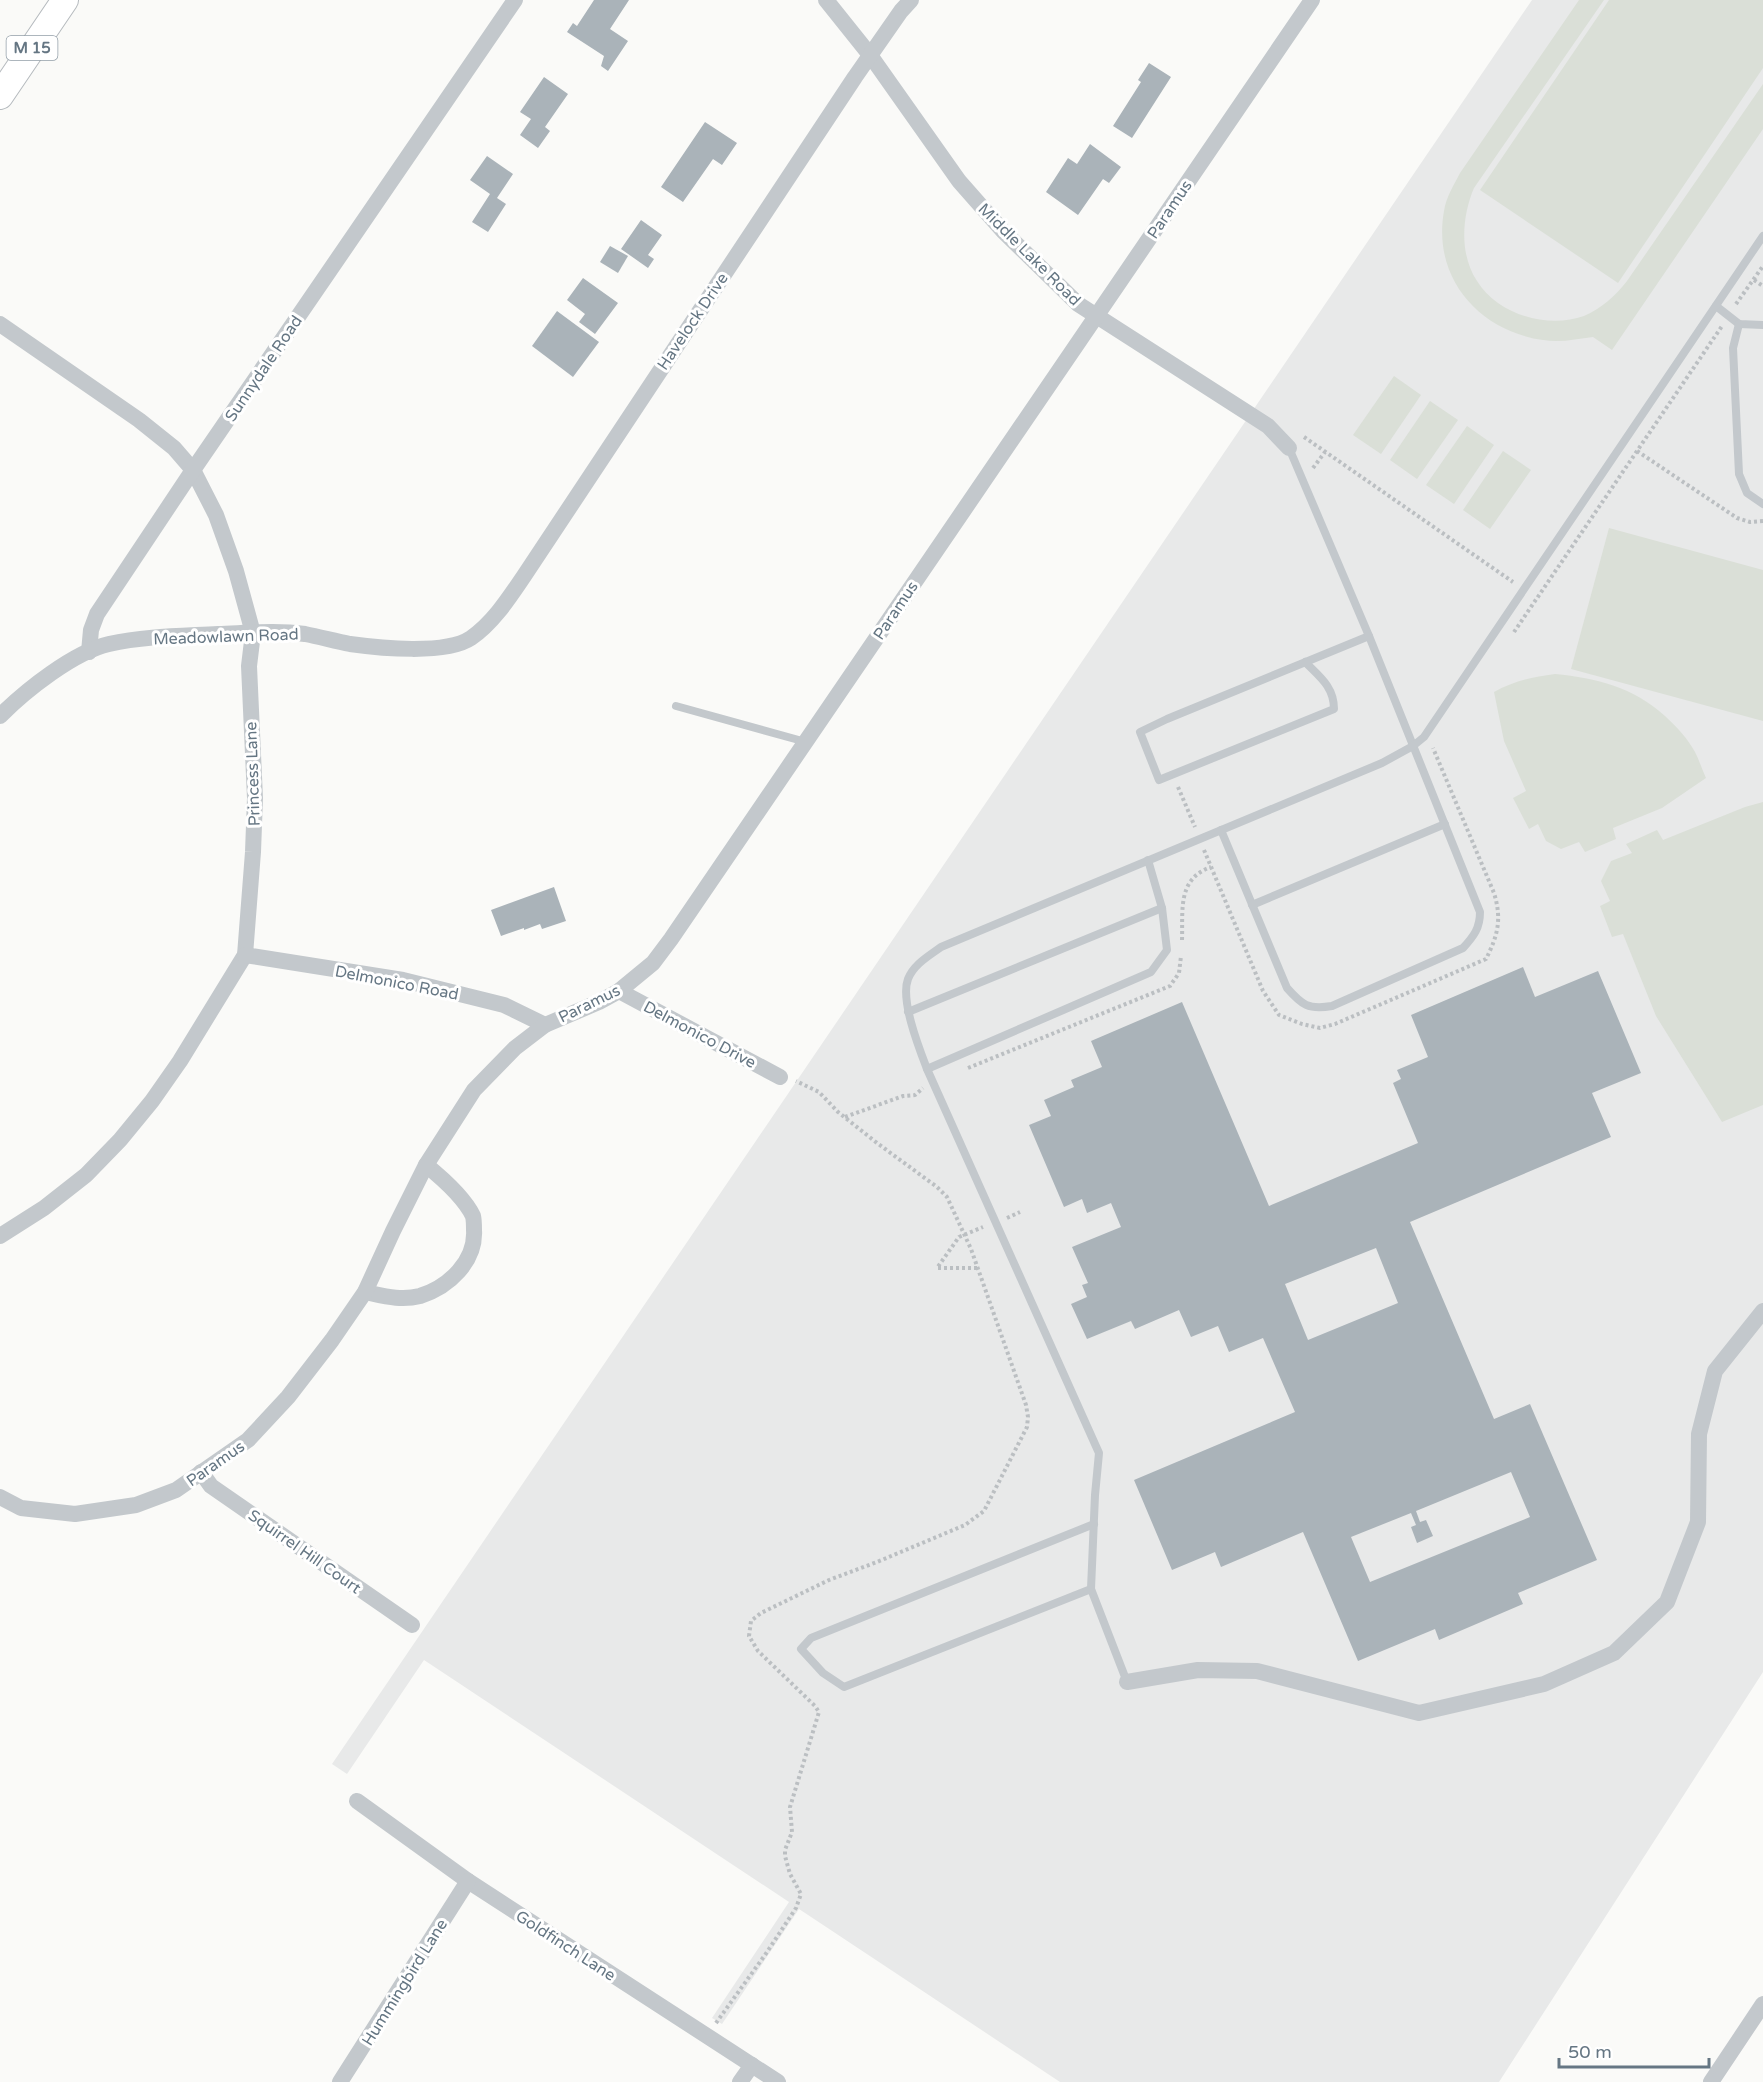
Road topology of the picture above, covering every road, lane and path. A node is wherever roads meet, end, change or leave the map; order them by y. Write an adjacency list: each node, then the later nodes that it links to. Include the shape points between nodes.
1 (65, 0): 7 (main road, M 15)
2 (515, 0): 23 (street, Sunnydale Road)
3 (826, 0): 6 (street, Middle Lake Road)
4 (911, 0): 6 (street, Havelock Drive)
5 (1312, 0): 14 (street, Paramus)
6 (870, 55): 14 (street, Middle Lake Road, via 959,181 1003,231); 31 (street, Havelock Drive, via 524,576 497,614)
7 (0, 96)
8 (1763, 236): 12 (lane)
9 (1763, 266): 10 (path)
10 (1753, 280): 11 (path); 13 (path)
11 (1763, 286)
12 (1716, 306): 17 (lane); 26 (lane)
13 (1730, 314)
14 (1095, 316): 19 (street, Middle Lake Road); 36 (street, Paramus)
15 (1724, 323): 20 (path)
16 (0, 324): 23 (street, Princess Lane, via 139,420 174,448)
17 (1739, 324): 18 (lane); 24 (lane, via 1733,348 1739,474 1747,493)
18 (1763, 325)
19 (1294, 441): 21 (path); 29 (lane)
20 (1637, 451): 25 (path, via 1737,518); 27 (path)
21 (1325, 452): 22 (path); 26 (path)
22 (1312, 468)
23 (193, 470): 28 (street, Princess Lane, via 220,526); 32 (street, Sunnydale Road, via 97,614)
24 (1763, 504)
25 (1763, 521)
26 (1524, 589): 27 (path); 38 (lane, via 1424,737)
27 (1538, 598): 30 (path)
28 (253, 633): 31 (street, Meadowlawn Road, via 303,634 350,644 421,649); 32 (street, Meadowlawn Road, via 156,637 107,644); 45 (street, Princess Lane, via 249,666 254,852)
29 (1369, 636): 33 (lane); 38 (lane)
30 (1511, 637)
31 (470, 639)
32 (89, 652): 35 (street, via 73,659)
33 (1305, 662): 33 (lane, via 1140,732 1159,780 1334,709 1334,697 1327,683)
34 (676, 705): 36 (lane)
35 (0, 716)
36 (806, 742): 46 (street, Paramus, via 671,939 652,963)
37 (1438, 744): 39 (path)
38 (1413, 746): 40 (lane); 41 (lane, via 1382,763)
39 (1435, 753)
40 (1445, 824): 43 (lane); 43 (lane, via 1480,912 1475,936 1463,948 1332,1006 1316,1009 1299,1002 1287,988)
41 (1221, 830): 42 (lane); 43 (lane)
42 (1148, 860): 44 (lane); 47 (lane, via 941,947 918,963 908,980)
43 (1252, 905)
44 (1162, 908): 47 (lane); 49 (lane, via 1167,950 1151,972)
45 (245, 955): 48 (street, Delmonico Road, via 403,980 504,1005); 55 (street, Princess Lane, via 180,1061 120,1140 78,1181)
46 (620, 991): 48 (street, Paramus); 50 (street, Delmonico Drive)
47 (908, 1012): 49 (lane)
48 (545, 1025): 51 (street, Paramus, via 515,1048 474,1090)
49 (927, 1069): 53 (lane)
50 (780, 1077): 54 (path, via 819,1092 838,1112 937,1187 947,1197)
51 (426, 1165): 57 (street, Paramus); 57 (street, via 449,1184 473,1217 475,1243 464,1266 444,1284 420,1296 398,1299)
52 (1020, 1212): 53 (path)
53 (996, 1223): 54 (path); 61 (lane, via 1099,1453)
54 (964, 1234): 56 (path); 56 (path, via 937,1268)
55 (0, 1236)
56 (977, 1268): 68 (path, via 1026,1405 1027,1427 991,1501 978,1517 829,1580 752,1620 749,1636 758,1651 819,1712 790,1807 792,1832 785,1850 790,1874 801,1894 765,1955)
57 (365, 1292): 59 (street, Paramus, via 288,1397 248,1440)
58 (1763, 1311): 64 (street, via 1714,1371 1699,1434 1698,1522 1667,1602 1614,1653 1544,1684 1419,1713 1257,1671 1198,1670)
59 (201, 1472): 60 (street, Paramus, via 176,1490 136,1504 75,1514 21,1508); 63 (street, Squirrel Hill Court, via 211,1486)
60 (0, 1497)
61 (1094, 1524): 62 (lane); 62 (lane, via 811,1638 801,1649 823,1673 844,1687)
62 (1091, 1589): 64 (lane)
63 (412, 1625)
64 (1127, 1682)
65 (357, 1802): 66 (street, Goldfinch Lane)
66 (468, 1881): 68 (street, Goldfinch Lane); 70 (street, Hummingbird Lane)
67 (1763, 2004): 73 (street)
68 (707, 2036): 69 (street, Goldfinch Lane)
69 (752, 2065): 71 (street); 72 (street, Goldfinch Lane)
70 (340, 2082)
71 (741, 2082)
72 (778, 2082)
73 (1712, 2082)

